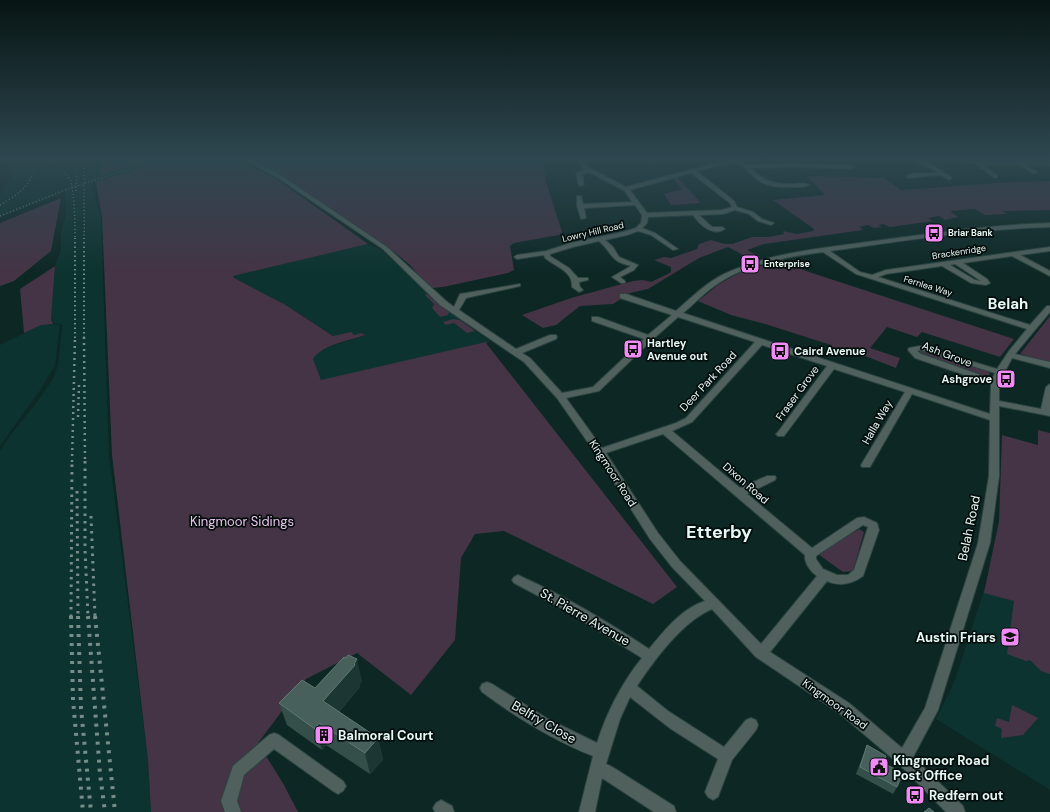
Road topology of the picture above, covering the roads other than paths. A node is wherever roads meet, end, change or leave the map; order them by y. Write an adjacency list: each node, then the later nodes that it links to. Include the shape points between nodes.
1 (579, 197): 6 (street)
2 (311, 198): 35 (street, Kingmoor Road, via 385,248 429,291)
3 (633, 198): 5 (street)
4 (727, 198): 7 (street)
5 (637, 203): 6 (street); 9 (street)
6 (580, 206): 10 (street)
7 (735, 208): 8 (street, via 723,212); 11 (street, via 751,213)
8 (695, 214): 9 (street); 14 (street, via 703,224)
9 (646, 215): 13 (street, Lowry Hill Road, via 644,223)
10 (583, 218)
11 (767, 225)
12 (1050, 225): 18 (street, via 970,230)
13 (638, 229): 15 (street, Lowry Hill Road); 16 (street)
14 (718, 231)
15 (601, 240): 19 (street, Lowry Hill Road, via 571,245); 25 (street, via 611,248 616,259)
16 (675, 246)
17 (1050, 249): 20 (street, Brackenridge)
18 (824, 250): 27 (street, Fernlea Way, via 854,271); 36 (street, via 780,257 746,267 711,285)
19 (547, 253): 21 (street, Lowry Hill Road); 29 (street, via 554,263 569,270)
20 (1013, 254): 22 (street, Brackenridge); 26 (street)
21 (517, 257)
22 (956, 262): 24 (street, Brackenridge); 24 (street, via 986,283 973,282)
23 (644, 264): 25 (street)
24 (943, 264): 27 (street, Brackenridge, via 886,272)
25 (635, 265): 30 (street, via 615,277)
26 (1050, 274)
27 (872, 278): 38 (street, Fernlea Way)
28 (586, 279): 29 (street)
29 (576, 280): 32 (street, via 576,287)
30 (623, 282)
31 (518, 285): 35 (street, via 463,296)
32 (579, 290)
33 (623, 296): 36 (street)
34 (1050, 308): 38 (street, Belah Road)
35 (455, 311): 42 (street, Kingmoor Road)
36 (679, 314): 40 (street); 41 (street)
37 (595, 319): 40 (street)
38 (1032, 328): 43 (street, Belah Road)
39 (553, 337): 42 (street)
40 (649, 338): 50 (street, via 596,389)
41 (760, 342): 45 (street); 54 (street, Deer Park Road, via 692,418)
42 (516, 352): 50 (street, Kingmoor Road, via 528,360)
43 (1010, 355): 44 (street); 46 (street, Belah Road)
44 (1050, 365)
45 (832, 366): 49 (street); 55 (street, Fraser Grove)
46 (999, 372): 47 (street, Belah Road); 47 (street, Ash Grove, via 920,348 912,350 918,356)
47 (995, 383): 51 (street, Belah Road)
48 (1050, 387): 52 (street, via 1046,404)
49 (909, 392): 53 (street); 57 (street, Halla Way)
50 (560, 396): 56 (street, Kingmoor Road)
51 (995, 403): 52 (street); 53 (street, Belah Road)
52 (1048, 412)
53 (995, 419): 71 (street, Belah Road, via 994,476 984,543 931,710)
54 (665, 430): 56 (street, Deer Park Road); 59 (street, Dixon Road)
55 (781, 434)
56 (600, 452): 63 (street, Kingmoor Road, via 654,536 676,564)
57 (866, 465)
58 (771, 478): 59 (street)
59 (740, 493): 60 (street, Dixon Road)
60 (811, 554): 61 (street, via 813,566); 61 (street, via 861,522 873,526 856,576 836,580)
61 (825, 575): 64 (street)
62 (518, 580): 65 (street, St. Pierre Avenue, via 619,635)
63 (714, 603): 64 (street, Kingmoor Road); 65 (street, via 686,618)
64 (761, 653): 71 (street, Kingmoor Road, via 844,708)
65 (651, 657): 66 (street)
66 (629, 687): 69 (street, via 608,731); 70 (street, via 687,733)
67 (487, 688): 69 (street, Belfry Close, via 522,711 585,746)
68 (752, 725): 70 (street, via 735,742)
69 (602, 752): 72 (street)
70 (726, 756): 74 (street)
71 (904, 760): 78 (street, Kingmoor Road)
72 (597, 768): 76 (street); 77 (street, via 609,773)
73 (338, 786): 75 (street, via 274,740 238,771 229,801)
74 (713, 792)
75 (233, 812)
76 (587, 812)
77 (668, 812)
78 (957, 812)

